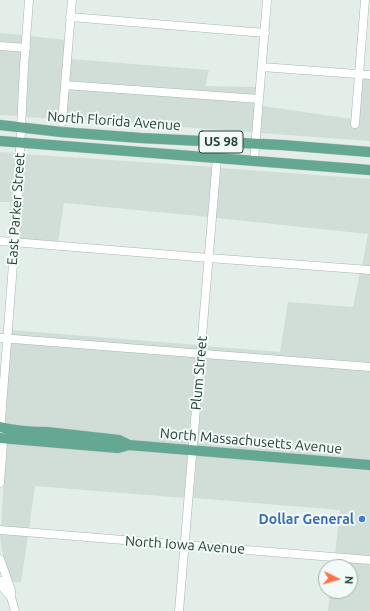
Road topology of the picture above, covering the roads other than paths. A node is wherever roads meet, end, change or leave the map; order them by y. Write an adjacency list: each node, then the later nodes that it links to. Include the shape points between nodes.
1 (30, 0): 8 (street, East Parker Street)
2 (72, 0): 5 (street)
3 (267, 0): 6 (street)
4 (365, 0): 10 (street)
5 (70, 17): 6 (street); 12 (street)
6 (264, 33): 9 (street)
7 (0, 46): 8 (street)
8 (26, 48): 17 (street, East Parker Street)
9 (262, 67): 10 (street); 13 (street)
10 (359, 74): 11 (street); 15 (street)
11 (370, 75)
12 (65, 85): 13 (street); 14 (street)
13 (259, 99): 20 (street)
14 (62, 122)
15 (355, 124)
16 (0, 125): 17 (main road, North Florida Avenue / US 98)
17 (21, 128): 19 (street, East Parker Street); 20 (main road, North Florida Avenue / US 98, via 160,140)
18 (0, 141): 19 (main road, North Florida Avenue / US 98)
19 (20, 143): 22 (main road, North Florida Avenue / US 98); 26 (street, East Parker Street)
20 (256, 143): 21 (main road, North Florida Avenue / US 98); 23 (street)
21 (370, 152)
22 (218, 158): 23 (main road, North Florida Avenue / US 98); 27 (street, Plum Street)
23 (254, 161): 24 (main road, North Florida Avenue / US 98)
24 (370, 170)
25 (0, 241): 26 (street)
26 (15, 242): 27 (street); 29 (street, East Parker Street)
27 (209, 258): 28 (street); 30 (street, Plum Street)
28 (370, 270)
29 (3, 338): 30 (street); 32 (street, East Parker Street)
30 (201, 354): 31 (street); 36 (street, Plum Street)
31 (370, 367)
32 (0, 427): 33 (street, East Parker Street); 35 (main road, North Massachusetts Avenue, via 119,440)
33 (0, 433)
34 (0, 438): 35 (main road, North Massachusetts Avenue, via 118,448); 38 (street, via 3,443)
35 (129, 445): 36 (main road, North Massachusetts Avenue)
36 (192, 450): 37 (main road, North Massachusetts Avenue); 40 (street, Plum Street)
37 (370, 465)
38 (0, 483)
39 (0, 530): 40 (street, North Iowa Avenue)
40 (185, 545): 42 (street, North Iowa Avenue); 46 (street, Plum Street)
41 (0, 559): 44 (street, via 12,590)
42 (370, 560)
43 (0, 581): 44 (street)
44 (11, 597): 45 (street)
45 (15, 611)
46 (179, 611)

